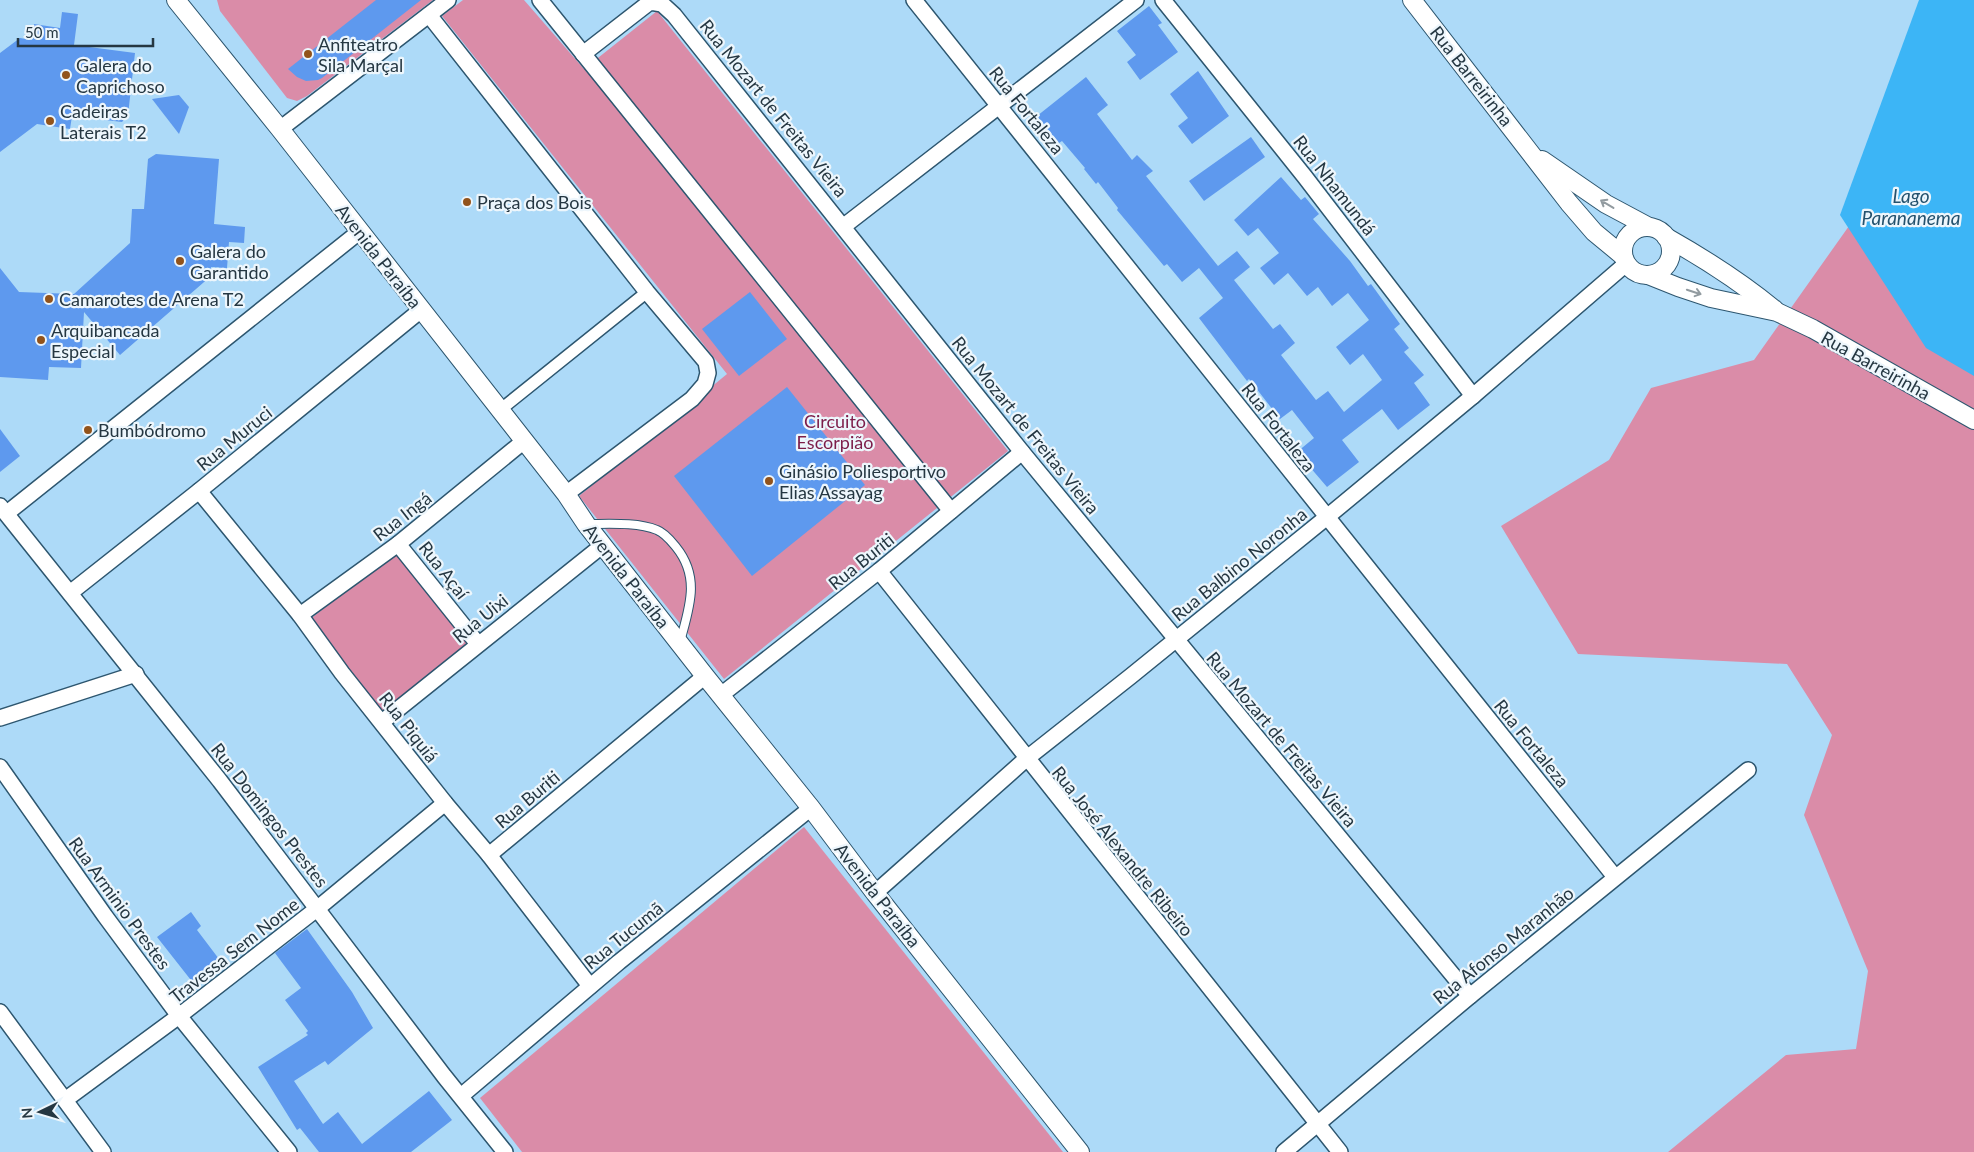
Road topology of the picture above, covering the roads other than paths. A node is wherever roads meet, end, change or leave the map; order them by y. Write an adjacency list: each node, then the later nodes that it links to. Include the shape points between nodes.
1 (448, 0): 8 (street)
2 (540, 0): 9 (street)
3 (914, 0): 10 (street, Rua Fortaleza)
4 (1136, 0): 10 (street)
5 (1163, 0): 22 (street, Rua Nhamundá, via 1305,177)
6 (1412, 0): 12 (street, Rua Barreirinha)
7 (179, 1): 11 (street, Avenida Paraíba)
8 (429, 15): 11 (street); 19 (street)
9 (584, 54): 13 (street, Rua Mozart de Freitas Vieira, via 647,3 662,4 679,20); 30 (street)
10 (1000, 105): 13 (street); 31 (street, Rua Fortaleza)
11 (280, 129): 15 (street, Avenida Paraíba)
12 (1532, 153): 14 (street, Rua Barreirinha, one-way to 12, via 1606,204); 17 (street, Rua Barreirinha, via 1587,224)
13 (844, 226): 26 (street, Rua Mozart de Freitas Vieira)
14 (1649, 227): 16 (street, Rua Barreirinha); 17 (street, via 1640,228 1626,238 1623,247)
15 (359, 232): 20 (street, Avenida Paraíba); 29 (street)
16 (1666, 237): 18 (street, via 1670,257 1658,272); 21 (street, Rua Barreirinha, via 1739,282)
17 (1625, 260): 18 (street, Rua Barreirinha, via 1632,270); 22 (street, Rua Balbino Noronha)
18 (1648, 275): 21 (street, Rua Barreirinha, one-way to 21, via 1711,298)
19 (647, 292): 23 (street); 28 (street, via 706,362 705,384 676,412)
20 (421, 310): 23 (street, Avenida Paraíba); 27 (street, Rua Muruci)
21 (1777, 312): 24 (street, Rua Barreirinha)
22 (1473, 396): 31 (street, Rua Balbino Noronha)
23 (500, 410): 25 (street, Avenida Paraíba)
24 (1974, 420)
25 (524, 441): 28 (street, Avenida Paraíba); 33 (street, Rua Ingá)
26 (1022, 452): 30 (street, Rua Buriti); 38 (street, Rua Mozart de Freitas Vieira)
27 (199, 491): 36 (street, Rua Muruci); 37 (street, Rua Piquiá)
28 (566, 494): 32 (street, Avenida Paraíba)
29 (3, 510): 36 (street, Rua Domingos Prestes)
30 (951, 511): 35 (street, Rua Buriti)
31 (1327, 517): 38 (street, Rua Balbino Noronha); 52 (street, Rua Fortaleza)
32 (586, 524): 34 (street, Avenida Paraíba); 40 (lane, via 652,528 666,535 680,552 690,569 692,585)
33 (398, 544): 37 (street, Rua Ingá); 39 (street, Rua Açaí)
34 (603, 545): 39 (street, Rua Uixi); 40 (street, Avenida Paraíba)
35 (879, 571): 43 (street, Rua Buriti); 46 (street, Rua José Alexandre Ribeiro)
36 (70, 593): 41 (street, Rua Domingos Prestes)
37 (300, 614): 45 (street, Rua Piquiá, via 342,674)
38 (1176, 640): 46 (street, Rua Balbino Noronha); 56 (street, Rua Mozart de Freitas Vieira)
39 (478, 644): 45 (street, Rua Uixi)
40 (680, 644): 42 (street, Avenida Paraíba)
41 (136, 674): 44 (street); 54 (street, Rua Domingos Prestes)
42 (705, 676): 43 (street, Avenida Paraíba); 51 (street, Rua Buriti)
43 (721, 695): 50 (street, Avenida Paraíba)
44 (0, 718)
45 (382, 722): 49 (street, Rua Piquiá)
46 (1026, 759): 53 (street, Rua Balbino Noronha); 61 (street, Rua José Alexandre Ribeiro)
47 (0, 767): 58 (street, Rua Arminio Prestes)
48 (1748, 770): 52 (street, Rua Afonso Maranhão)
49 (445, 803): 51 (street, Rua Piquiá); 54 (street, Travessa Sem Nome)
50 (811, 808): 53 (street, Avenida Paraíba); 55 (street, Rua Tucumã)
51 (489, 855): 55 (street, Rua Piquiá)
52 (1615, 877): 56 (street, Rua Afonso Maranhão)
53 (875, 893): 65 (street, Avenida Paraíba)
54 (318, 908): 58 (street, Travessa Sem Nome); 59 (street, Rua Domingos Prestes)
55 (590, 986): 59 (street, Rua Tucumã)
56 (1470, 996): 61 (street, Rua Afonso Maranhão)
57 (0, 1012): 60 (street)
58 (179, 1016): 60 (street, Travessa Sem Nome); 63 (street, Rua Arminio Prestes)
59 (461, 1096): 64 (street, Rua Domingos Prestes)
60 (65, 1100): 62 (street)
61 (1317, 1124): 66 (street, Rua Afonso Maranhão); 67 (street, Rua José Alexandre Ribeiro)
62 (103, 1152)
63 (289, 1152)
64 (505, 1152)
65 (1080, 1152)
66 (1284, 1152)
67 (1340, 1152)

